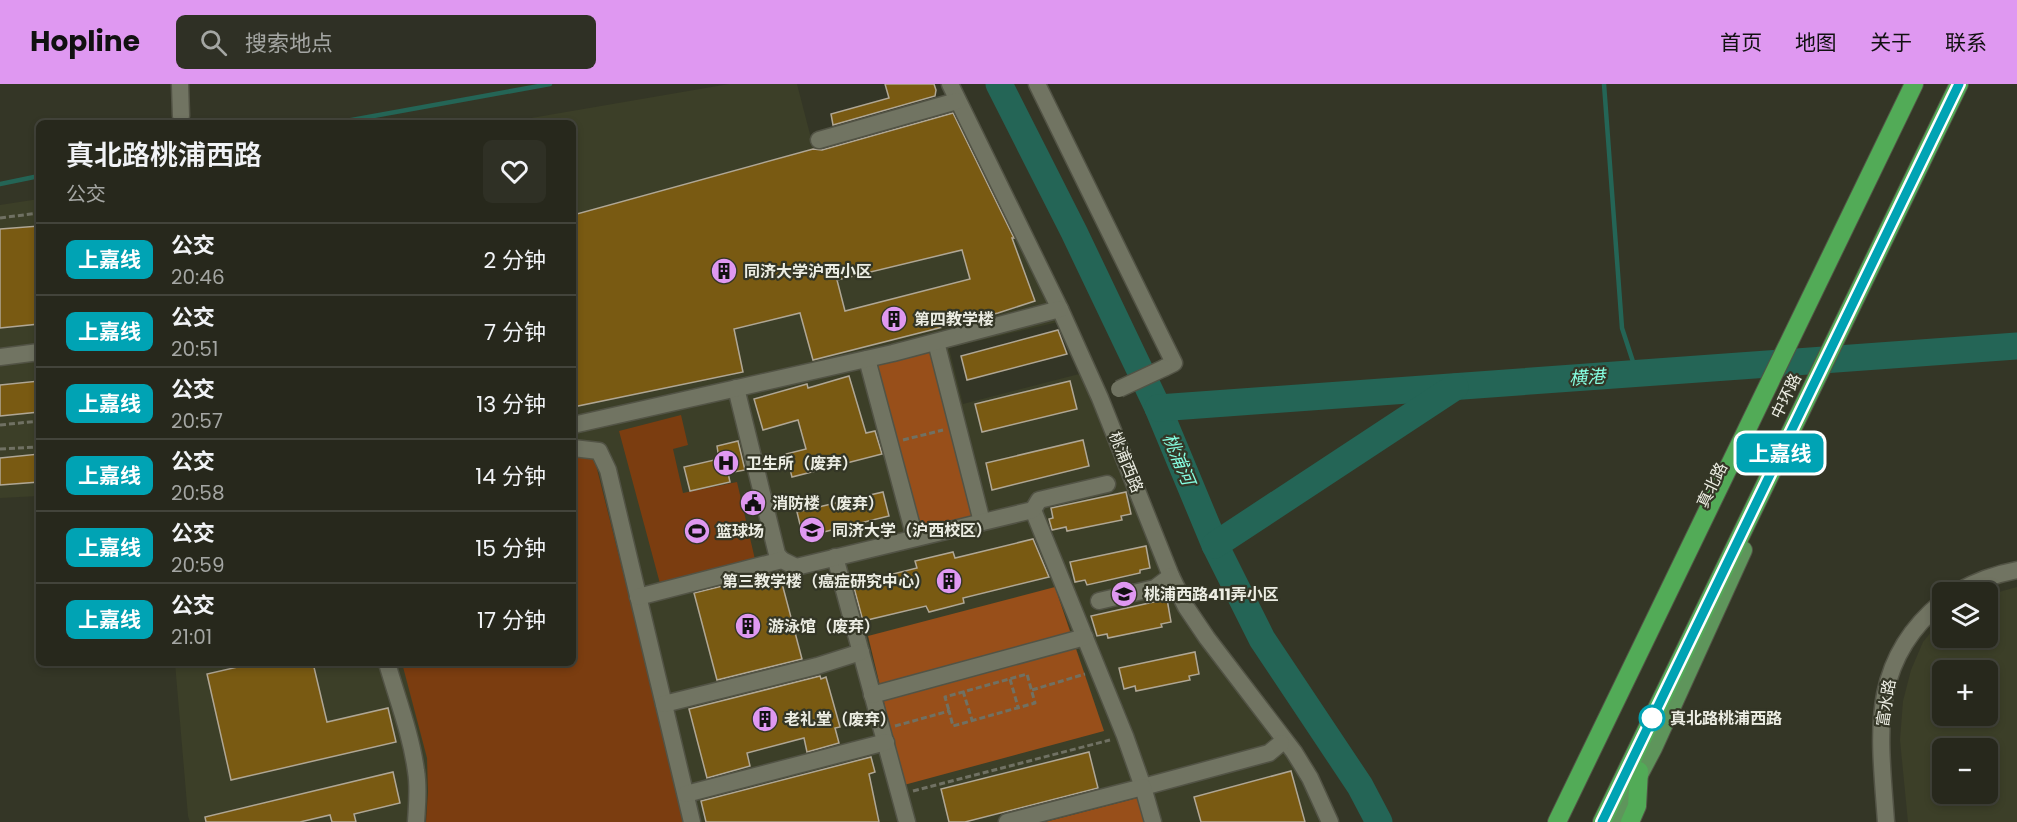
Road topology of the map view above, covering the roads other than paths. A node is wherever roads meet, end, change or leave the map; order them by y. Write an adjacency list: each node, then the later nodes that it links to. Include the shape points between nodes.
1 (180, 84): 9 (street)
2 (950, 84): 8 (street, 桃浦西路)
3 (1037, 84): 17 (street, bridge, via 1174,363)
4 (1907, 84): 48 (main road, 真北路)
5 (1914, 84): 49 (highway, 中环路)
6 (1959, 84): 50 (highway, 中环路)
7 (1968, 84): 39 (main road)
8 (957, 101): 10 (street); 11 (street, 桃浦西路)
9 (181, 116)
10 (819, 140)
11 (1060, 309): 12 (street); 17 (street, 桃浦西路)
12 (936, 342): 15 (street); 22 (street)
13 (36, 352): 14 (street)
14 (0, 357)
15 (867, 359): 16 (street); 23 (street)
16 (736, 388): 18 (street); 25 (street, via 777,554)
17 (1100, 398): 27 (street, 桃浦西路)
18 (576, 424)
19 (576, 448): 29 (street, via 600,451 608,470)
20 (1107, 484): 21 (street, via 1039,500)
21 (1033, 510): 22 (street); 32 (street)
22 (982, 522): 23 (street)
23 (915, 538): 24 (street)
24 (835, 557): 25 (street, via 796,567); 33 (street)
25 (782, 560): 29 (street)
26 (2017, 570): 28 (street)
27 (1171, 576): 30 (street, via 1155,588); 38 (street, 桃浦西路, via 1207,638)
28 (1977, 582)
29 (638, 597): 36 (street)
30 (1099, 602)
31 (1932, 610): 53 (street, 富水路, via 1908,638 1886,687 1881,741)
32 (1085, 637): 35 (street); 40 (street)
33 (861, 652): 35 (street); 36 (street)
34 (388, 666): 42 (street, via 416,772)
35 (872, 695): 37 (street)
36 (664, 704): 41 (street)
37 (884, 736): 41 (street); 44 (street)
38 (1287, 747): 40 (street); 47 (street, 桃浦西路, via 1310,778)
39 (1639, 771): 51 (main road); 52 (highway, via 1637,806)
40 (1143, 787): 45 (street); 46 (street)
41 (686, 794): 43 (street)
42 (416, 822)
43 (692, 822)
44 (907, 822)
45 (1007, 822)
46 (1154, 822)
47 (1330, 822)
48 (1549, 822)
49 (1557, 822)
50 (1602, 822)
51 (1614, 822)
52 (1630, 822)
53 (1886, 822)

